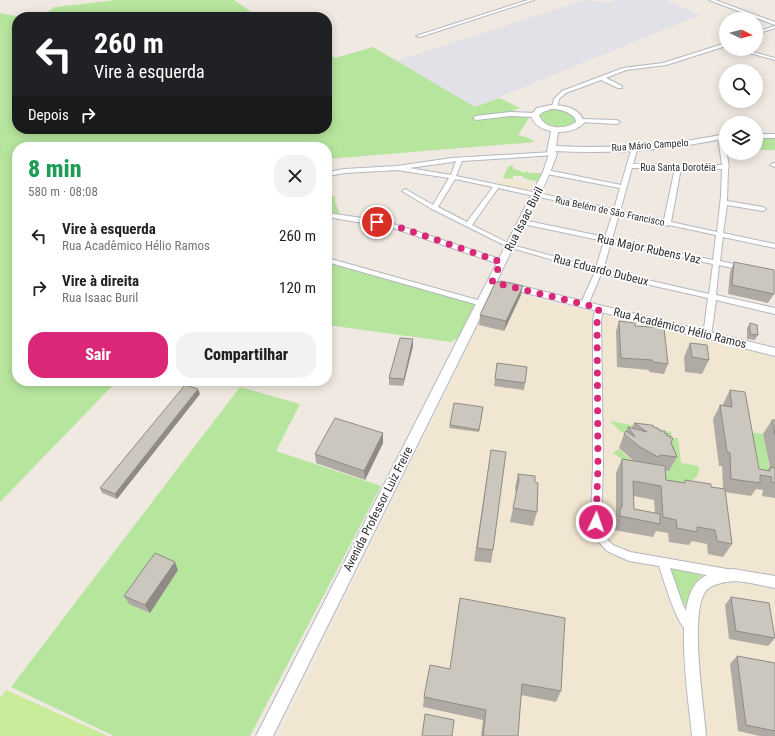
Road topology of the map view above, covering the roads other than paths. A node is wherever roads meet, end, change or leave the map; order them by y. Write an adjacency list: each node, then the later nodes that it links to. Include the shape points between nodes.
1 (532, 0): 5 (street)
2 (711, 0): 3 (street)
3 (775, 25): 4 (street)
4 (763, 31)
5 (418, 36)
6 (719, 46): 11 (street, via 664,64 629,68)
7 (775, 53): 8 (street)
8 (763, 54)
9 (762, 56): 10 (street)
10 (775, 59)
11 (602, 78): 12 (street); 13 (street, via 564,92 557,99)
12 (620, 87)
13 (555, 107): 14 (main road, via 543,108); 16 (main road, via 572,111 580,116)
14 (535, 115): 15 (street, via 510,114); 18 (main road, via 535,120 540,124)
15 (476, 118)
16 (581, 121): 17 (street); 19 (main road, via 576,127)
17 (617, 122)
18 (555, 129): 19 (main road); 24 (main road, Rua Isaac Buril)
19 (564, 130): 24 (main road, Rua Isaac Buril)
20 (763, 136): 21 (main road)
21 (775, 136)
22 (719, 137): 23 (main road, Rua Mário Campelo, via 696,142)
23 (635, 147): 24 (main road, Rua Mário Campelo); 27 (street)
24 (555, 148): 25 (street, Rua Mário Campelo, via 540,154); 31 (main road, Rua Isaac Buril)
25 (460, 160): 30 (street, Rua Belém de São Francisco); 33 (street)
26 (725, 160): 29 (street)
27 (630, 166): 28 (street, Rua Santa Dorotéia); 35 (street)
28 (678, 167): 29 (street, Rua Santa Dorotéia); 44 (street)
29 (726, 167): 38 (street)
30 (397, 168): 32 (street, Rua Belém de São Francisco); 33 (street, Rua Belém de São Francisco)
31 (547, 172): 35 (street); 37 (main road, Rua Isaac Buril)
32 (332, 173)
33 (453, 178): 34 (street, Rua Belém de São Francisco); 39 (street)
34 (496, 187): 37 (street, Rua Belém de São Francisco); 45 (street)
35 (624, 187): 41 (street)
36 (405, 191): 39 (street, Rua Eduardo Dubeux)
37 (537, 195): 41 (street, Rua Belém de São Francisco); 43 (main road, Rua Isaac Buril)
38 (723, 202): 40 (street); 46 (street)
39 (434, 208): 45 (street, Rua Eduardo Dubeux)
40 (763, 209)
41 (616, 212): 44 (street, Rua Belém de São Francisco); 47 (street)
42 (332, 216): 51 (street, via 395,226)
43 (524, 222): 47 (street, Rua Major Rubens Vaz); 48 (main road, Rua Isaac Buril)
44 (667, 224): 46 (street, Rua Belém de São Francisco)
45 (468, 226): 48 (street, Rua Eduardo Dubeux)
46 (720, 234): 49 (street, Rua Belém de São Francisco); 52 (street)
47 (608, 241): 52 (street, Rua Major Rubens Vaz); 54 (street)
48 (510, 246): 51 (main road, Rua Isaac Buril); 54 (street, Rua Eduardo Dubeux)
49 (775, 246)
50 (332, 261): 57 (street)
51 (501, 262): 55 (main road, Rua Isaac Buril)
52 (716, 263): 53 (street, Rua Major Rubens Vaz); 56 (street)
53 (753, 270)
54 (599, 271): 56 (street, Rua Eduardo Dubeux); 58 (street)
55 (492, 282): 57 (main road, Avenida Professor Luiz Freire); 58 (street, Rua Acadêmico Hélio Ramos)
56 (712, 296): 60 (street, Rua Eduardo Dubeux); 61 (street)
57 (482, 304): 67 (main road, Avenida Professor Luiz Freire)
58 (584, 305): 59 (street, Rua Acadêmico Hélio Ramos)
59 (599, 308): 61 (street, Rua Acadêmico Hélio Ramos); 63 (street, via 597,528 604,543 617,552)
60 (775, 311)
61 (707, 336): 62 (street, Rua Acadêmico Hélio Ramos)
62 (775, 352)
63 (663, 562): 64 (street); 66 (street, via 678,607)
64 (732, 575): 65 (street); 66 (street, via 702,586 694,603)
65 (775, 582)
66 (690, 629): 68 (street)
67 (264, 736)
68 (699, 736)

